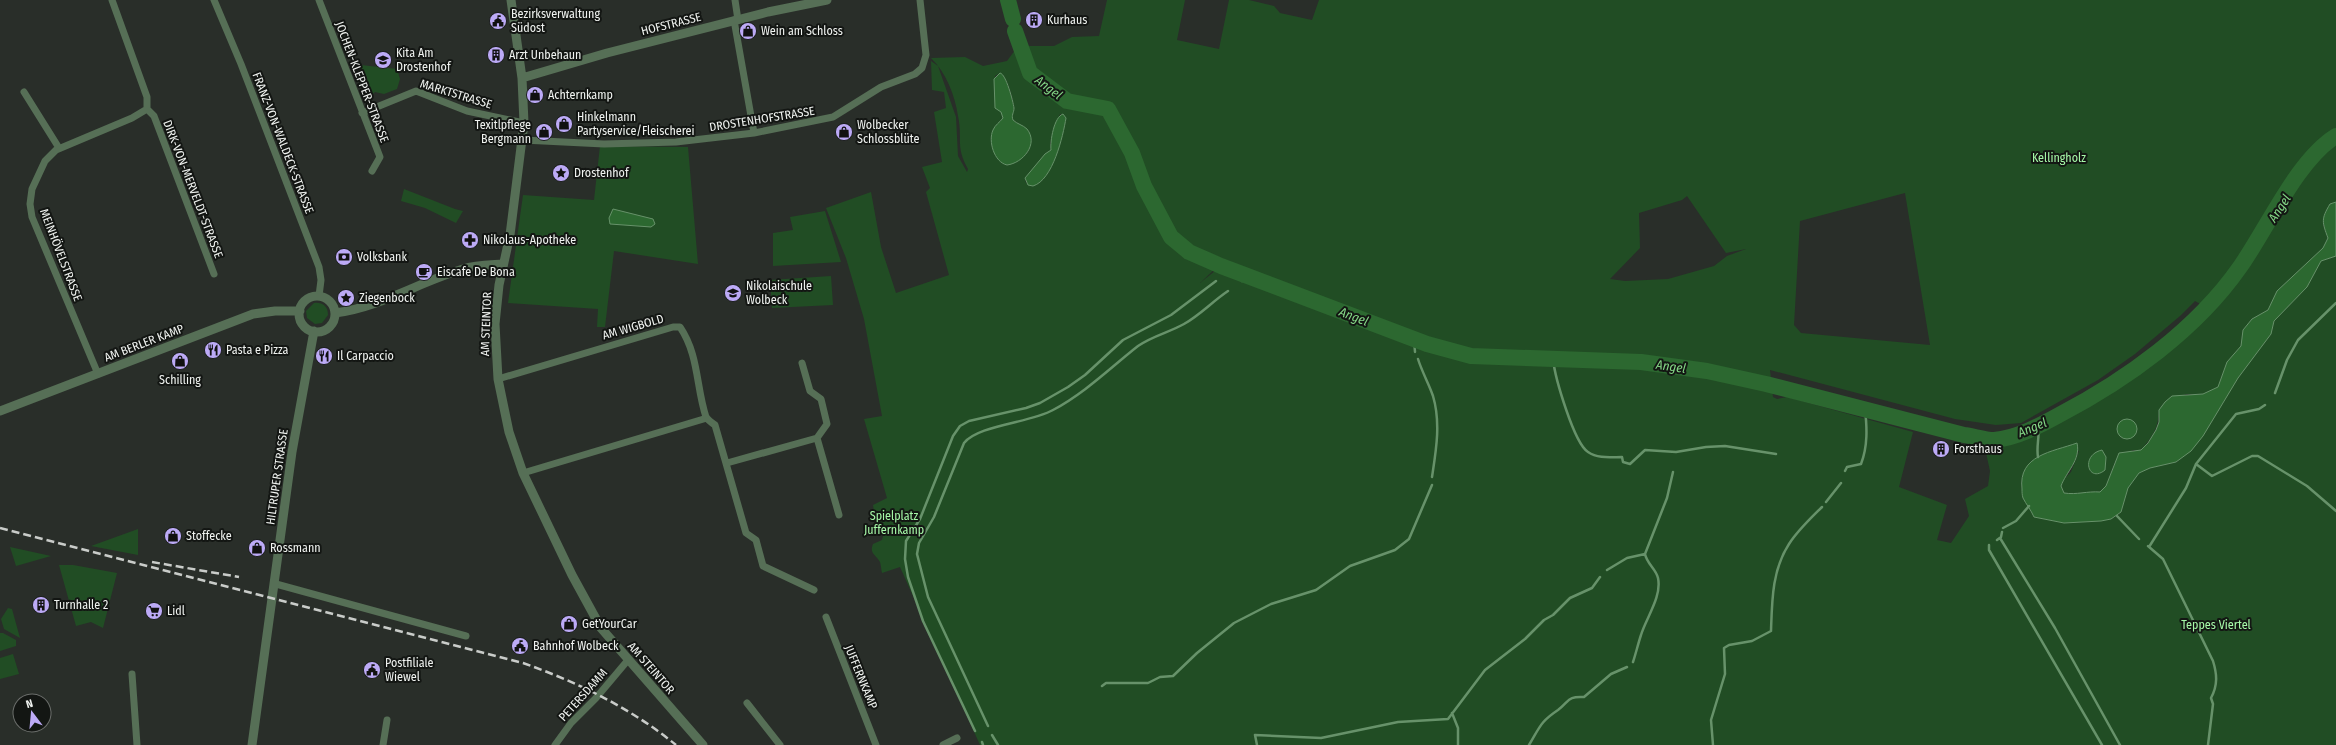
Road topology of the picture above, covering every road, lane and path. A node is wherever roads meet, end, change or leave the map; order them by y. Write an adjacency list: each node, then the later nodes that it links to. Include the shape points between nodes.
1 (112, 0): 11 (street, DIRK-VON-MERVELDT-STRASSE, via 146,97)
2 (214, 0): 20 (street, FRANZ-VON-WALDECK-STRASSE, via 319,267)
3 (318, 0): 12 (street, JOCHEN-KLEPPER-STRASSE)
4 (510, 0): 9 (street, AM STEINTOR)
5 (735, 0): 8 (street)
6 (827, 0): 8 (street, HOFSTRASSE)
7 (920, 0): 14 (street, DROSTENHOFSTRASSE, via 926,55 922,68 915,74 882,87 833,117)
8 (736, 20): 9 (street, HOFSTRASSE); 14 (street)
9 (522, 78): 13 (street, AM STEINTOR)
10 (24, 92): 16 (street)
11 (147, 109): 16 (street, MEINHÖVELSTRASSE, via 132,118); 19 (street, DIRK-VON-MERVELDT-STRASSE, via 154,116)
12 (362, 113): 13 (street, MARKTSTRASSE, via 416,91 467,112); 17 (street, JOCHEN-KLEPPER-STRASSE, via 380,157)
13 (524, 123): 15 (street, AM STEINTOR)
14 (754, 133): 15 (street, DROSTENHOFSTRASSE, via 661,143 604,144)
15 (523, 140): 18 (street, AM STEINTOR, via 510,235)
16 (59, 148): 25 (street, MEINHÖVELSTRASSE, via 45,161 32,189 32,217)
17 (372, 171)
18 (503, 264): 22 (street, via 463,269 395,297 352,311); 26 (street, AM STEINTOR, via 495,314)
19 (214, 274)
20 (319, 296): 21 (street, via 308,298); 22 (street, via 330,302)
21 (300, 311): 23 (street, via 301,321); 25 (street, AM BERLER KAMP, via 253,314)
22 (335, 313): 23 (street, via 328,328)
23 (314, 331): 33 (street, HILTRUPER STRASSE, via 292,452)
24 (802, 363): 29 (street, via 810,391 821,398 827,424)
25 (98, 374): 27 (street, AM BERLER KAMP)
26 (498, 379): 28 (street, AM WIGBOLD, via 680,327 687,338 699,377); 31 (street, AM STEINTOR, via 509,432)
27 (0, 411)
28 (707, 418): 30 (street, AM WIGBOLD, via 715,425); 31 (street)
29 (817, 438): 30 (street); 32 (street)
30 (727, 463): 34 (street, AM WIGBOLD, via 746,533 756,540 763,566)
31 (523, 473): 37 (street, AM STEINTOR, via 572,575 601,628)
32 (839, 515)
33 (276, 584): 36 (street); 43 (street, HILTRUPER STRASSE)
34 (814, 590)
35 (826, 617): 48 (street, JUFFERNKAMP)
36 (466, 636)
37 (628, 660): 45 (street, PETERSDAMM, via 571,723); 46 (street, AM STEINTOR)
38 (132, 674): 42 (street)
39 (747, 703): 47 (street)
40 (387, 720): 44 (street)
41 (957, 738): 49 (street)
42 (137, 745)
43 (252, 745)
44 (383, 745)
45 (555, 745)
46 (704, 745)
47 (780, 745)
48 (876, 745)
49 (943, 745)

